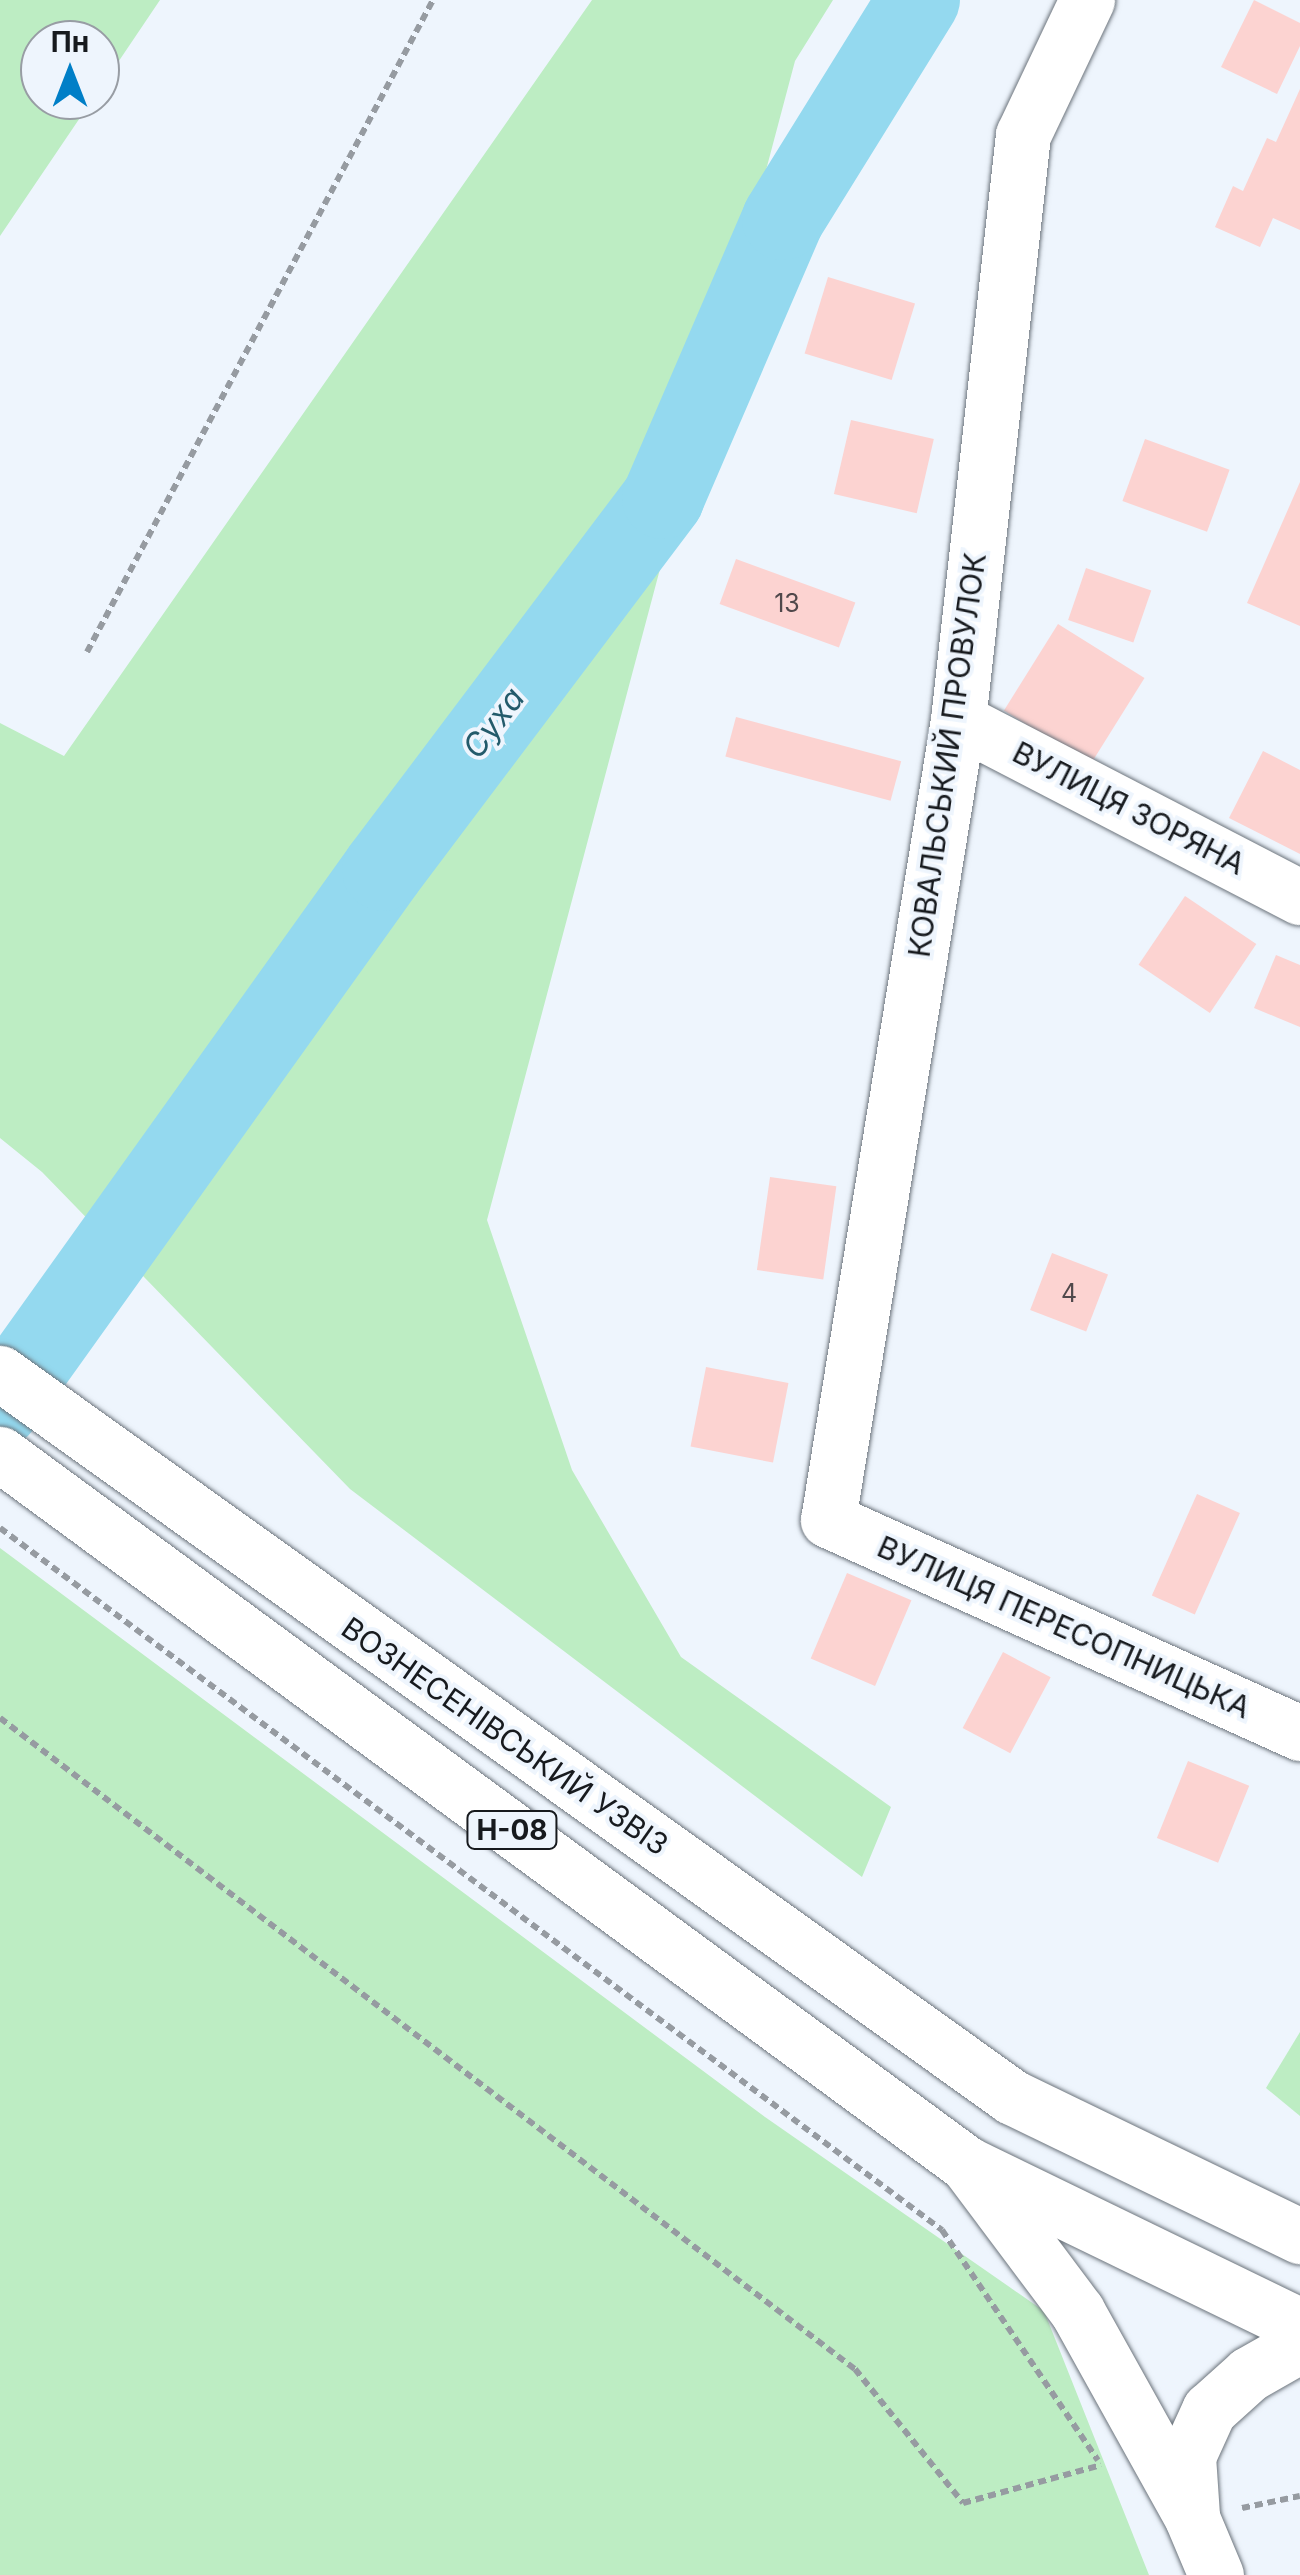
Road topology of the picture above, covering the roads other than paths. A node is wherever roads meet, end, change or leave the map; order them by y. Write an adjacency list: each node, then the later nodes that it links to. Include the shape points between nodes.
1 (1087, 0): 2 (street, КОВАЛЬСЬКИЙ ПРОВУЛОК, via 1022,135)
2 (958, 720): 3 (street, ВУЛИЦЯ ЗОРЯНА); 6 (street, КОВАЛЬСЬКИЙ ПРОВУЛОК)
3 (1300, 897)
4 (0, 1374): 9 (street, ВОЗНЕСЕНІВСЬКИЙ УЗВІЗ / Н-08, via 1012,2097)
5 (0, 1454): 8 (street, Н-08)
6 (828, 1520): 7 (street, ВУЛИЦЯ ПЕРЕСОПНИЦЬКА)
7 (1300, 1734)
8 (967, 2164): 10 (street, Н-08); 12 (street, via 1077,2312)
9 (1300, 2236)
10 (1300, 2326)
11 (1300, 2346): 12 (street, via 1249,2374 1210,2410 1188,2456)
12 (1192, 2518): 13 (street)
13 (1216, 2575)

